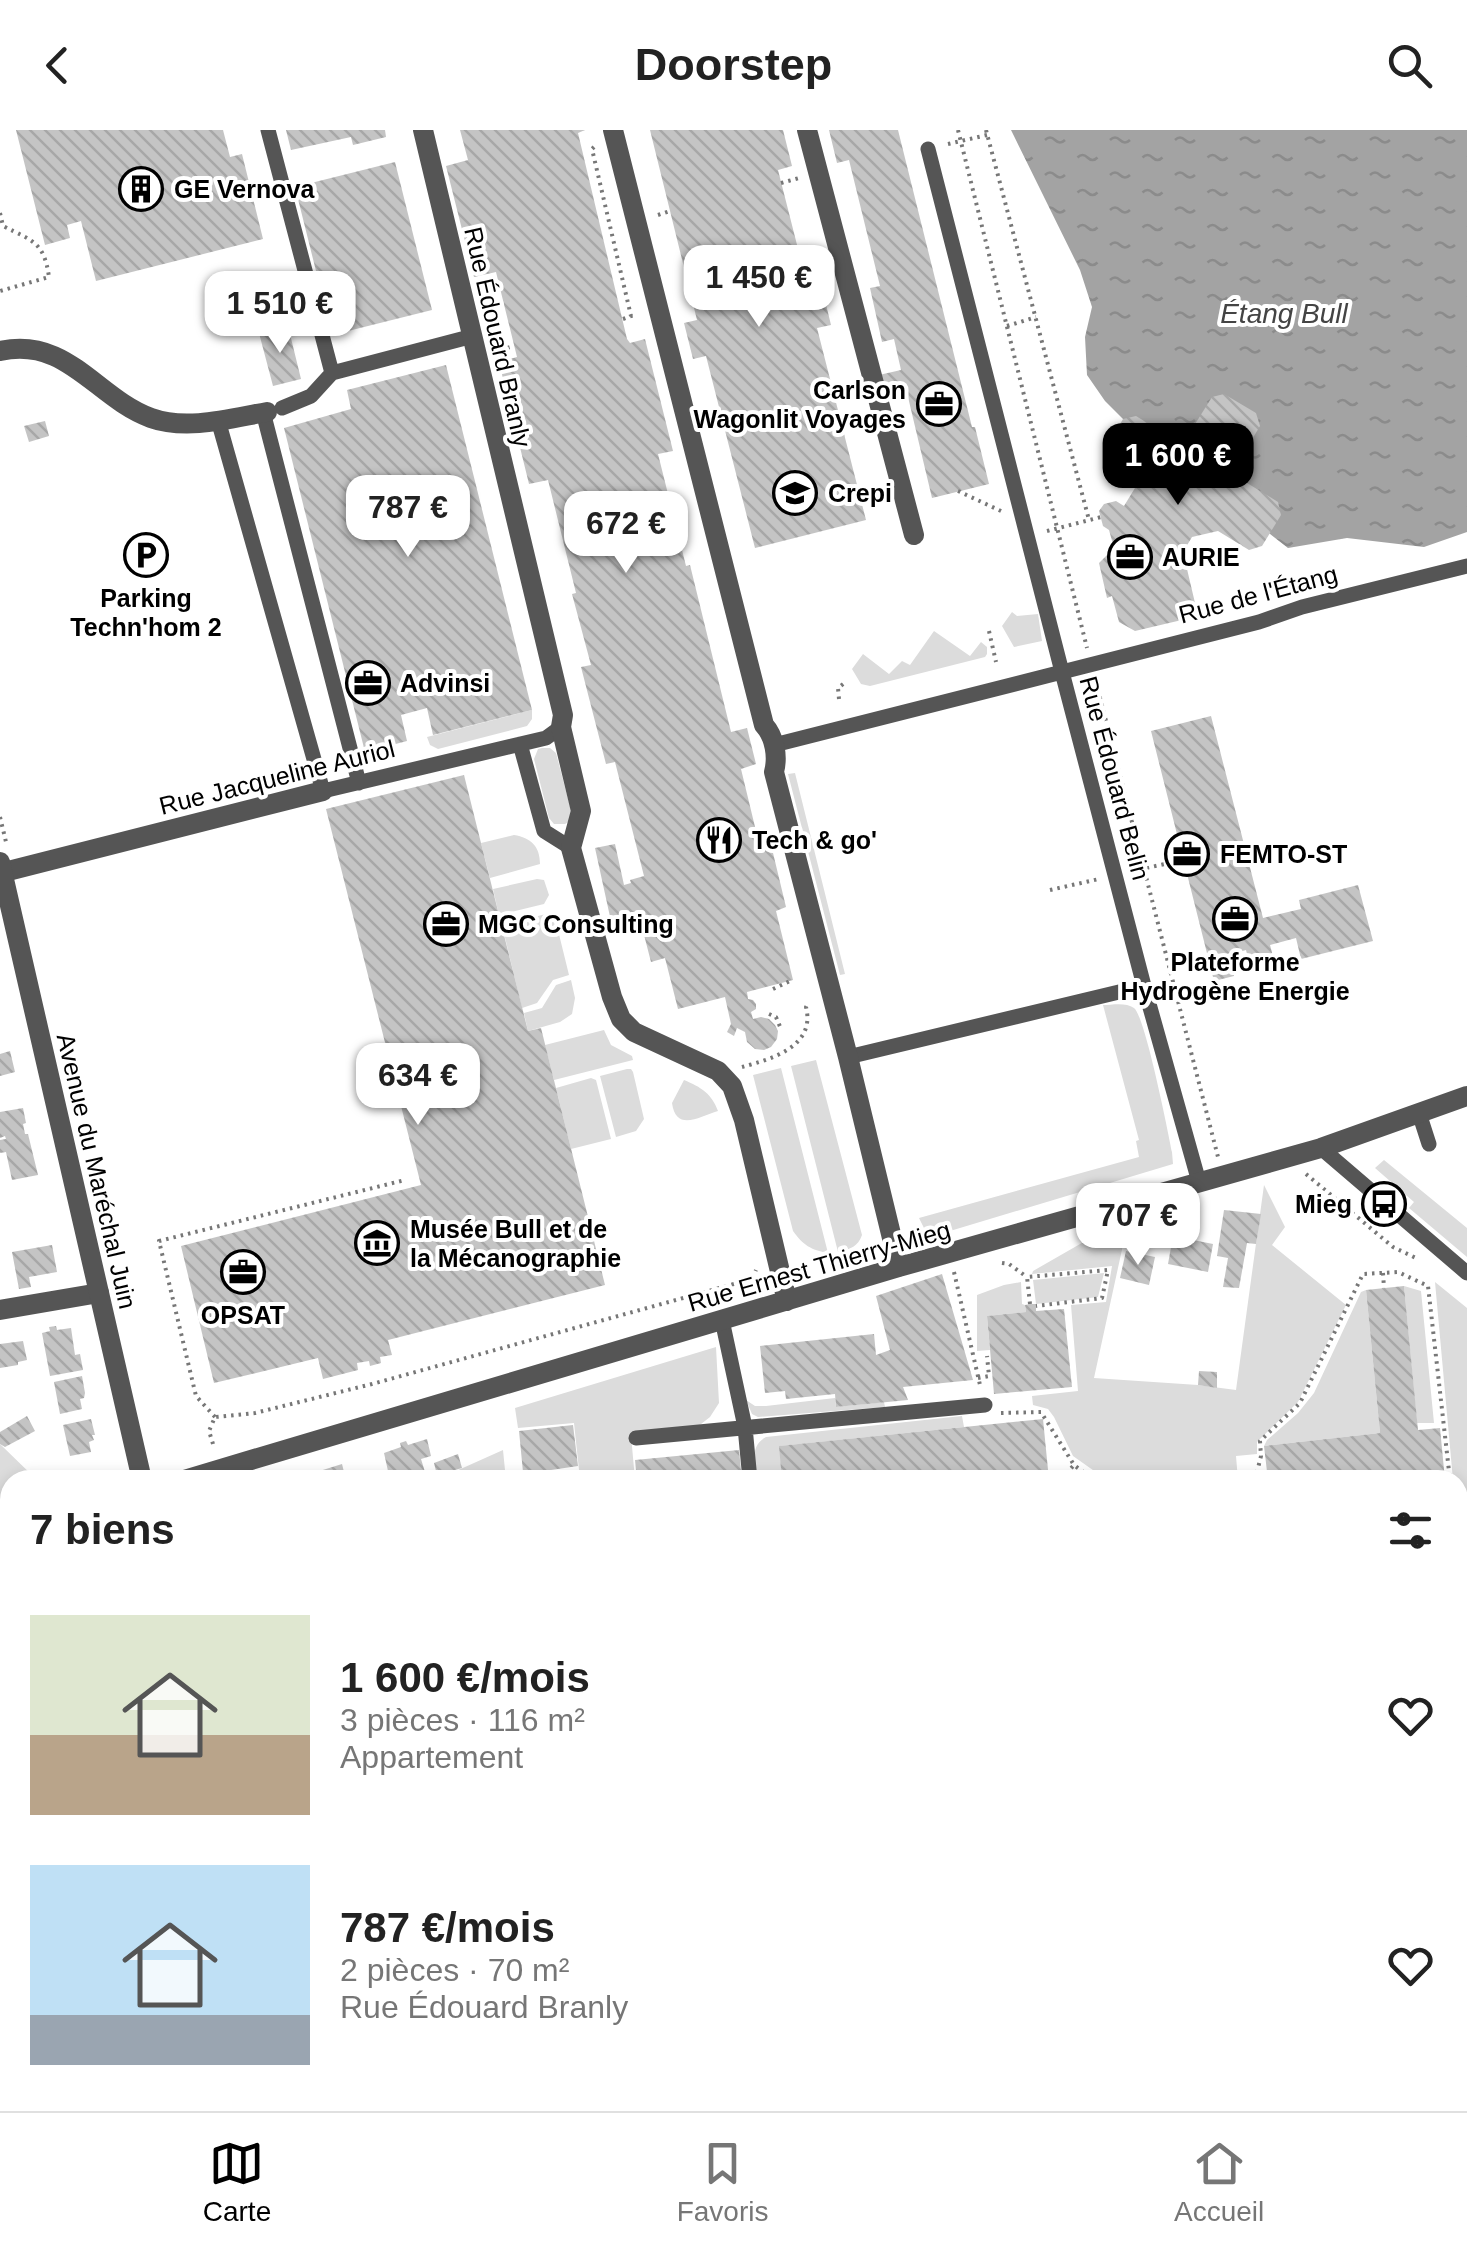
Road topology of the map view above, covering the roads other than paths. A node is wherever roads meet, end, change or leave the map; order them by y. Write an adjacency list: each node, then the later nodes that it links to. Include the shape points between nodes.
1 (268, 130): 8 (lane)
2 (423, 130): 6 (street, Rue Édouard Branly)
3 (806, 130): 11 (street)
4 (606, 135): 16 (street)
5 (928, 150): 13 (lane)
6 (474, 336): 8 (lane); 14 (street, Rue Édouard Branly)
7 (0, 351): 10 (street, via 55,355 152,418)
8 (332, 373): 9 (lane, via 311,396)
9 (271, 410): 10 (street); 17 (lane)
10 (218, 420): 18 (lane)
11 (914, 535)
12 (1467, 566): 13 (lane, Rue de l'Étang)
13 (1062, 672): 16 (lane, Rue Édouard Belin); 21 (lane, Rue Édouard Belin)
14 (561, 727): 15 (lane, Rue Jacqueline Auriol); 19 (street, Rue Édouard Branly, via 582,812)
15 (520, 744): 17 (lane, Rue Jacqueline Auriol); 19 (lane, Rue Édouard Branly, via 544,831)
16 (774, 744): 22 (street, via 774,772)
17 (359, 783): 18 (lane, Rue Jacqueline Auriol)
18 (323, 791): 20 (street, Rue Jacqueline Auriol)
19 (571, 848): 31 (street, Rue Édouard Branly, via 622,1019 634,1032 718,1071 732,1086)
20 (1, 869): 30 (street, Avenue du Maréchal Juin)
21 (1144, 986): 22 (lane); 27 (lane, Rue Édouard Belin)
22 (848, 1058): 28 (street)
23 (1467, 1096): 24 (street, Rue Ernest Thierry-Mieg)
24 (1419, 1113): 25 (lane); 26 (street, Rue Ernest Thierry-Mieg)
25 (1430, 1144)
26 (1321, 1148): 27 (street, Rue Ernest Thierry-Mieg); 29 (lane)
27 (1200, 1182): 28 (street, Rue Ernest Thierry-Mieg)
28 (899, 1267): 31 (street, Rue Ernest Thierry-Mieg)
29 (1467, 1273)
30 (99, 1293): 32 (street); 37 (street, Avenue du Maréchal Juin)
31 (788, 1300): 33 (street, Rue Ernest Thierry-Mieg)
32 (0, 1310)
33 (722, 1320): 35 (lane); 38 (street, Rue Ernest Thierry-Mieg)
34 (985, 1405): 35 (lane)
35 (745, 1426): 36 (lane); 39 (lane)
36 (636, 1438)
37 (140, 1470)
38 (218, 1470)
39 (749, 1470)

